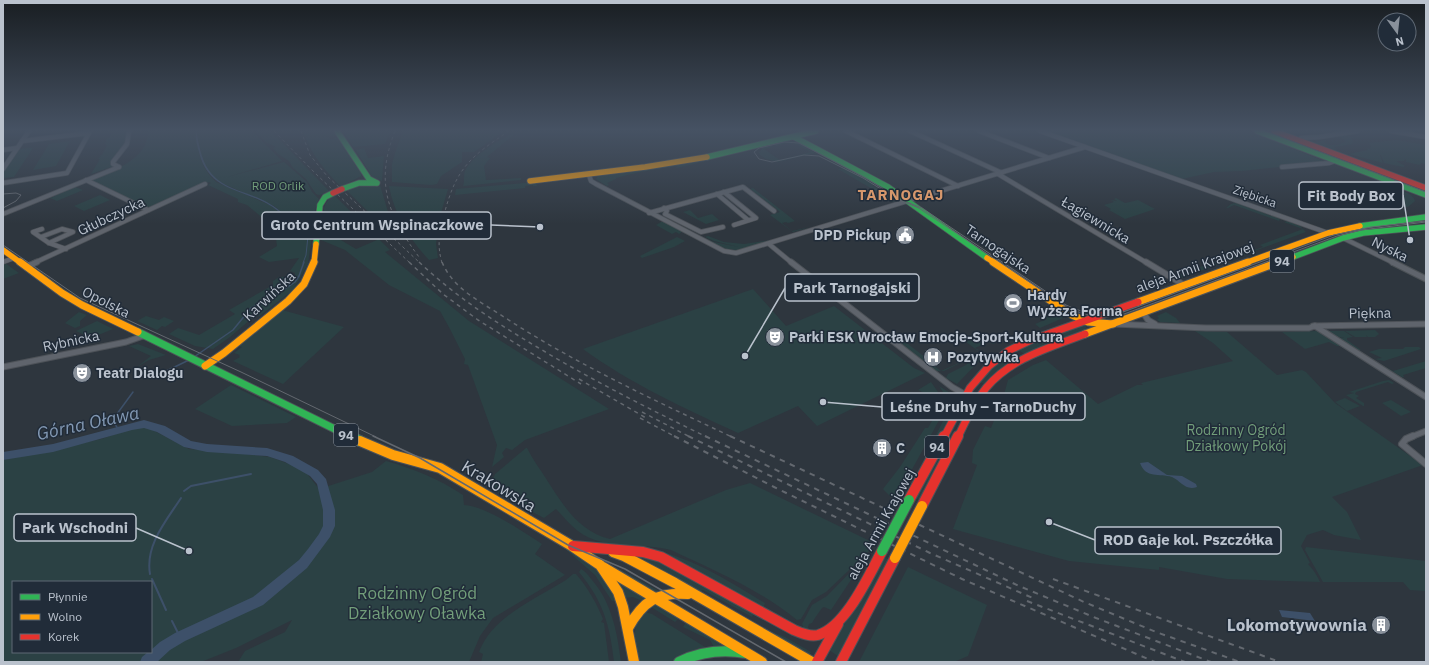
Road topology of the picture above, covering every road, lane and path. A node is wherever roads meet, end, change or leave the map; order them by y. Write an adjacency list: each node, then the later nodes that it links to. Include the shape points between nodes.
1 (73, 162): 19 (street, via 67,173)
2 (113, 162): 17 (street, via 119,167)
3 (358, 162): 14 (main road)
4 (680, 162): 16 (main road)
5 (842, 162): 27 (main road, Tarnogajska)
6 (909, 162): 21 (street)
7 (976, 162): 15 (street, Łagiewnicka)
8 (1036, 162): 15 (street)
9 (1127, 162): 39 (street, Ziębicka)
10 (1332, 162): 13 (street)
11 (1338, 162): 26 (main road)
12 (1358, 162): 23 (main road)
13 (1282, 167)
14 (366, 173): 22 (main road); 22 (main road, Karwińska, via 369,179 377,183)
15 (1000, 173): 21 (street); 50 (street, Łagiewnicka)
16 (589, 175): 18 (main road); 31 (street, via 596,184)
17 (86, 180): 29 (street); 32 (street)
18 (530, 181)
19 (3, 183)
20 (205, 184): 29 (street, Głubczycka)
21 (958, 186): 27 (street)
22 (345, 187): 63 (main road, Karwińska, bridge, via 325,197 320,205 314,263 304,284 288,301)
23 (1426, 188)
24 (724, 192): 25 (street); 30 (street, via 744,187); 34 (street, via 756,218)
25 (717, 194): 28 (street); 34 (street)
26 (1426, 195)
27 (908, 202): 43 (street); 52 (main road, Tarnogajska)
28 (664, 208): 31 (street); 36 (street, via 667,211 665,214 701,232)
29 (148, 210): 44 (street, Głubczycka)
30 (774, 211)
31 (649, 213): 43 (street, via 728,252 743,252)
32 (3, 214)
33 (1426, 217): 39 (main road, aleja Armii Krajowej / 94, via 1368,224)
34 (748, 220): 35 (street)
35 (734, 224)
36 (723, 227)
37 (1426, 227): 41 (main road, aleja Armii Krajowej / 94, via 1363,233)
38 (42, 229): 40 (street, via 33,232)
39 (1328, 233): 50 (main road, aleja Armii Krajowej / 94)
40 (41, 237): 42 (street); 42 (street, via 64,229 73,232)
41 (1343, 238): 49 (street, Nyska); 51 (main road, aleja Armii Krajowej / 94)
42 (48, 243): 44 (street)
43 (769, 244): 65 (street, via 855,313)
44 (66, 249): 48 (street, Głubczycka)
45 (3, 250): 46 (main road, Opolska / 94)
46 (14, 258): 47 (street); 48 (main road, Opolska / 94)
47 (3, 262)
48 (26, 267): 60 (main road, Opolska / 94, via 79,304)
49 (1426, 279)
50 (1184, 285): 53 (main road, aleja Armii Krajowej / 94)
51 (1145, 312): 54 (main road, aleja Armii Krajowej / 94); 57 (street, Piękna, via 1149,321)
52 (1072, 315): 53 (main road, Tarnogajska); 56 (main road)
53 (1086, 321): 54 (main road); 56 (main road, aleja Armii Krajowej / 94); 59 (main road, via 1090,329)
54 (1113, 324): 57 (street, Piękna); 59 (main road, aleja Armii Krajowej / 94)
55 (1426, 324): 58 (street, Piękna)
56 (1071, 325): 61 (main road, aleja Armii Krajowej / 94)
57 (1162, 326): 58 (street, Piękna)
58 (1314, 326): 66 (street)
59 (1088, 333): 62 (main road, aleja Armii Krajowej / 94)
60 (143, 336): 63 (main road, Opolska / 94); 64 (street, Rybnicka, via 126,342)
61 (1017, 347): 62 (main road, via 1016,351 1020,354); 65 (main road, aleja Armii Krajowej / 94, via 989,366)
62 (1030, 356): 67 (main road, aleja Armii Krajowej / 94, via 1002,373 989,384)
63 (205, 366): 70 (main road, Krakowska / 94, via 370,446 440,468)
64 (3, 367)
65 (966, 395): 67 (main road); 75 (main road, aleja Armii Krajowej / 94, bridge, via 867,578)
66 (1426, 397)
67 (978, 399): 78 (main road, aleja Armii Krajowej / 94, bridge, via 849,646)
68 (1426, 431): 69 (street, via 1407,438 1402,444)
69 (1426, 464)
70 (572, 546): 71 (main road, 94); 72 (main road, Krakowska / 94)
71 (596, 547): 73 (main road, via 624,556); 75 (main road, 94, via 643,552 662,557 794,630 814,635 827,631)
72 (600, 565): 74 (main road, Krakowska); 76 (main road, 94, via 619,595)
73 (692, 594): 74 (main road, via 669,592); 82 (main road)
74 (654, 597): 76 (main road, via 637,611); 77 (main road, Krakowska)
75 (841, 619): 83 (main road, aleja Armii Krajowej)
76 (628, 628): 79 (main road, 94)
77 (749, 654): 80 (main road, via 706,650); 81 (main road, Krakowska)
78 (844, 661)
79 (634, 662)
80 (679, 662)
81 (762, 662)
82 (812, 662)
83 (817, 662)

